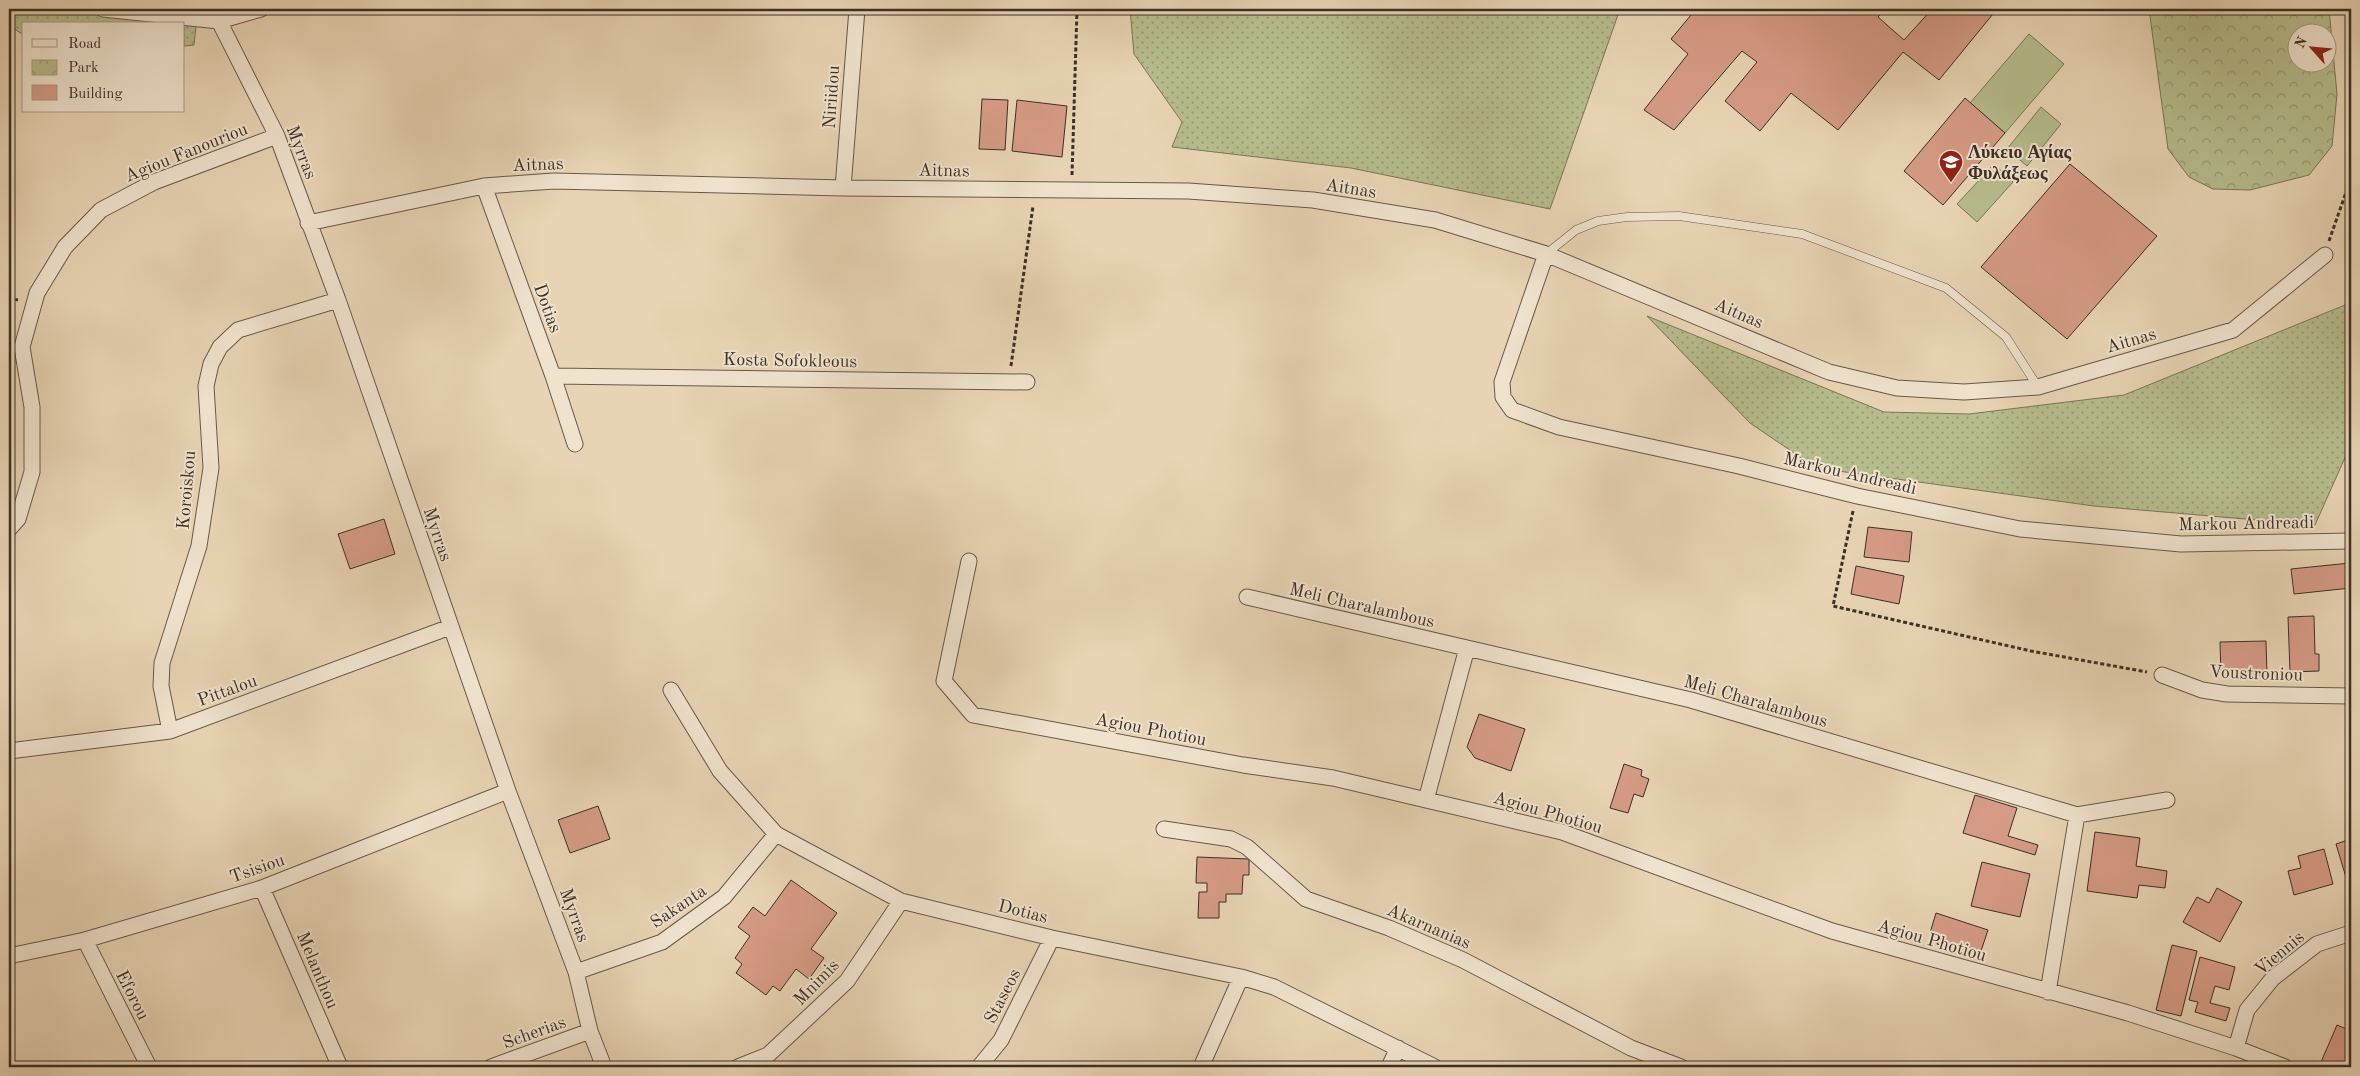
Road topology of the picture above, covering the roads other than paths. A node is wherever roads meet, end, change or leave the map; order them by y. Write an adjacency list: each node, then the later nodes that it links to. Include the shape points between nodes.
1 (103, 9): 4 (street)
2 (261, 9): 4 (street)
3 (857, 9): 7 (street, Niriidou)
4 (219, 21): 5 (street, Myrras)
5 (277, 136): 8 (street, Myrras); 16 (street, Agiou Fanouriou, via 154,182 101,210 65,247 37,293 22,347 32,408 32,472 18,519)
6 (484, 186): 7 (street, Aitnas, via 554,182); 8 (street, Aitnas); 12 (street, Dotias)
7 (843, 188): 9 (street, Aitnas, via 1188,191 1313,200 1435,220)
8 (308, 223): 11 (street, Myrras)
9 (1546, 254): 14 (street, Aitnas, via 1829,372 1897,388 1964,392); 14 (lane, via 1576,230 1598,221 1627,216 1679,216 1802,234 1946,288 2006,337); 17 (street, Markou Andreadi, via 1502,382 1503,398 1512,410 1559,427 1739,466 1857,496 2020,529 2181,544)
10 (2325, 255): 14 (street, Aitnas, via 2233,330)
11 (338, 300): 20 (street, Myrras); 25 (street, Koroiskou, via 238,330 220,347 211,364 206,386 211,468 199,546 162,663 161,686)
12 (553, 376): 13 (street, Kosta Sofokleous); 15 (street, Dotias)
13 (1027, 382)
14 (2038, 387)
15 (575, 444)
16 (9, 529)
17 (2351, 541)
18 (969, 561): 28 (street, Agiou Photiou, via 944,680 972,715 1242,765 1333,778)
19 (1247, 597): 21 (street, Meli Charalambous)
20 (450, 627): 25 (street, Pittalou); 27 (street, Myrras)
21 (1466, 648): 28 (street); 30 (street, Meli Charalambous, via 1691,700)
22 (2162, 675): 24 (street, Voustroniou, via 2202,690 2227,694)
23 (671, 690): 32 (street, Dotias, via 720,771)
24 (2351, 696)
25 (170, 731): 26 (street, Pittalou)
26 (9, 750)
27 (508, 791): 33 (street, Tsisiou); 39 (street, Myrras)
28 (1426, 800): 41 (street, Agiou Photiou, via 1562,832 1832,931)
29 (2167, 800): 30 (street)
30 (2077, 815): 41 (street)
31 (1164, 829): 54 (street, Akarnanias, via 1231,839 1247,847 1306,899 1389,928 1463,960 1631,1048)
32 (776, 834): 34 (street, Dotias); 39 (street, Sakanta, via 724,897 662,942)
33 (262, 888): 37 (street, Tsisiou); 46 (street, Melanthou)
34 (901, 901): 36 (street, Dotias); 49 (street, Mnimis, via 847,981 768,1055)
35 (2351, 933): 44 (street, Viennis, via 2317,944 2273,978 2247,1010)
36 (1052, 938): 40 (street, Dotias); 50 (street, Staseos, via 1001,1040)
37 (85, 940): 38 (street, Tsisiou); 45 (street, Eforou)
38 (9, 956)
39 (576, 972): 42 (street, Myrras)
40 (1241, 977): 43 (street, Dotias, via 1274,987); 51 (street)
41 (2048, 992): 44 (street, Agiou Photiou, via 2128,1013)
42 (590, 1031): 47 (street, Scherias); 48 (street, Myrras)
43 (1398, 1048): 52 (street); 53 (street, Dotias)
44 (2236, 1048): 55 (street, Agiou Photiou)
45 (148, 1067)
46 (340, 1067)
47 (491, 1067)
48 (604, 1067)
49 (738, 1067)
50 (979, 1067)
51 (1200, 1067)
52 (1389, 1067)
53 (1435, 1067)
54 (1681, 1067)
55 (2285, 1067)

